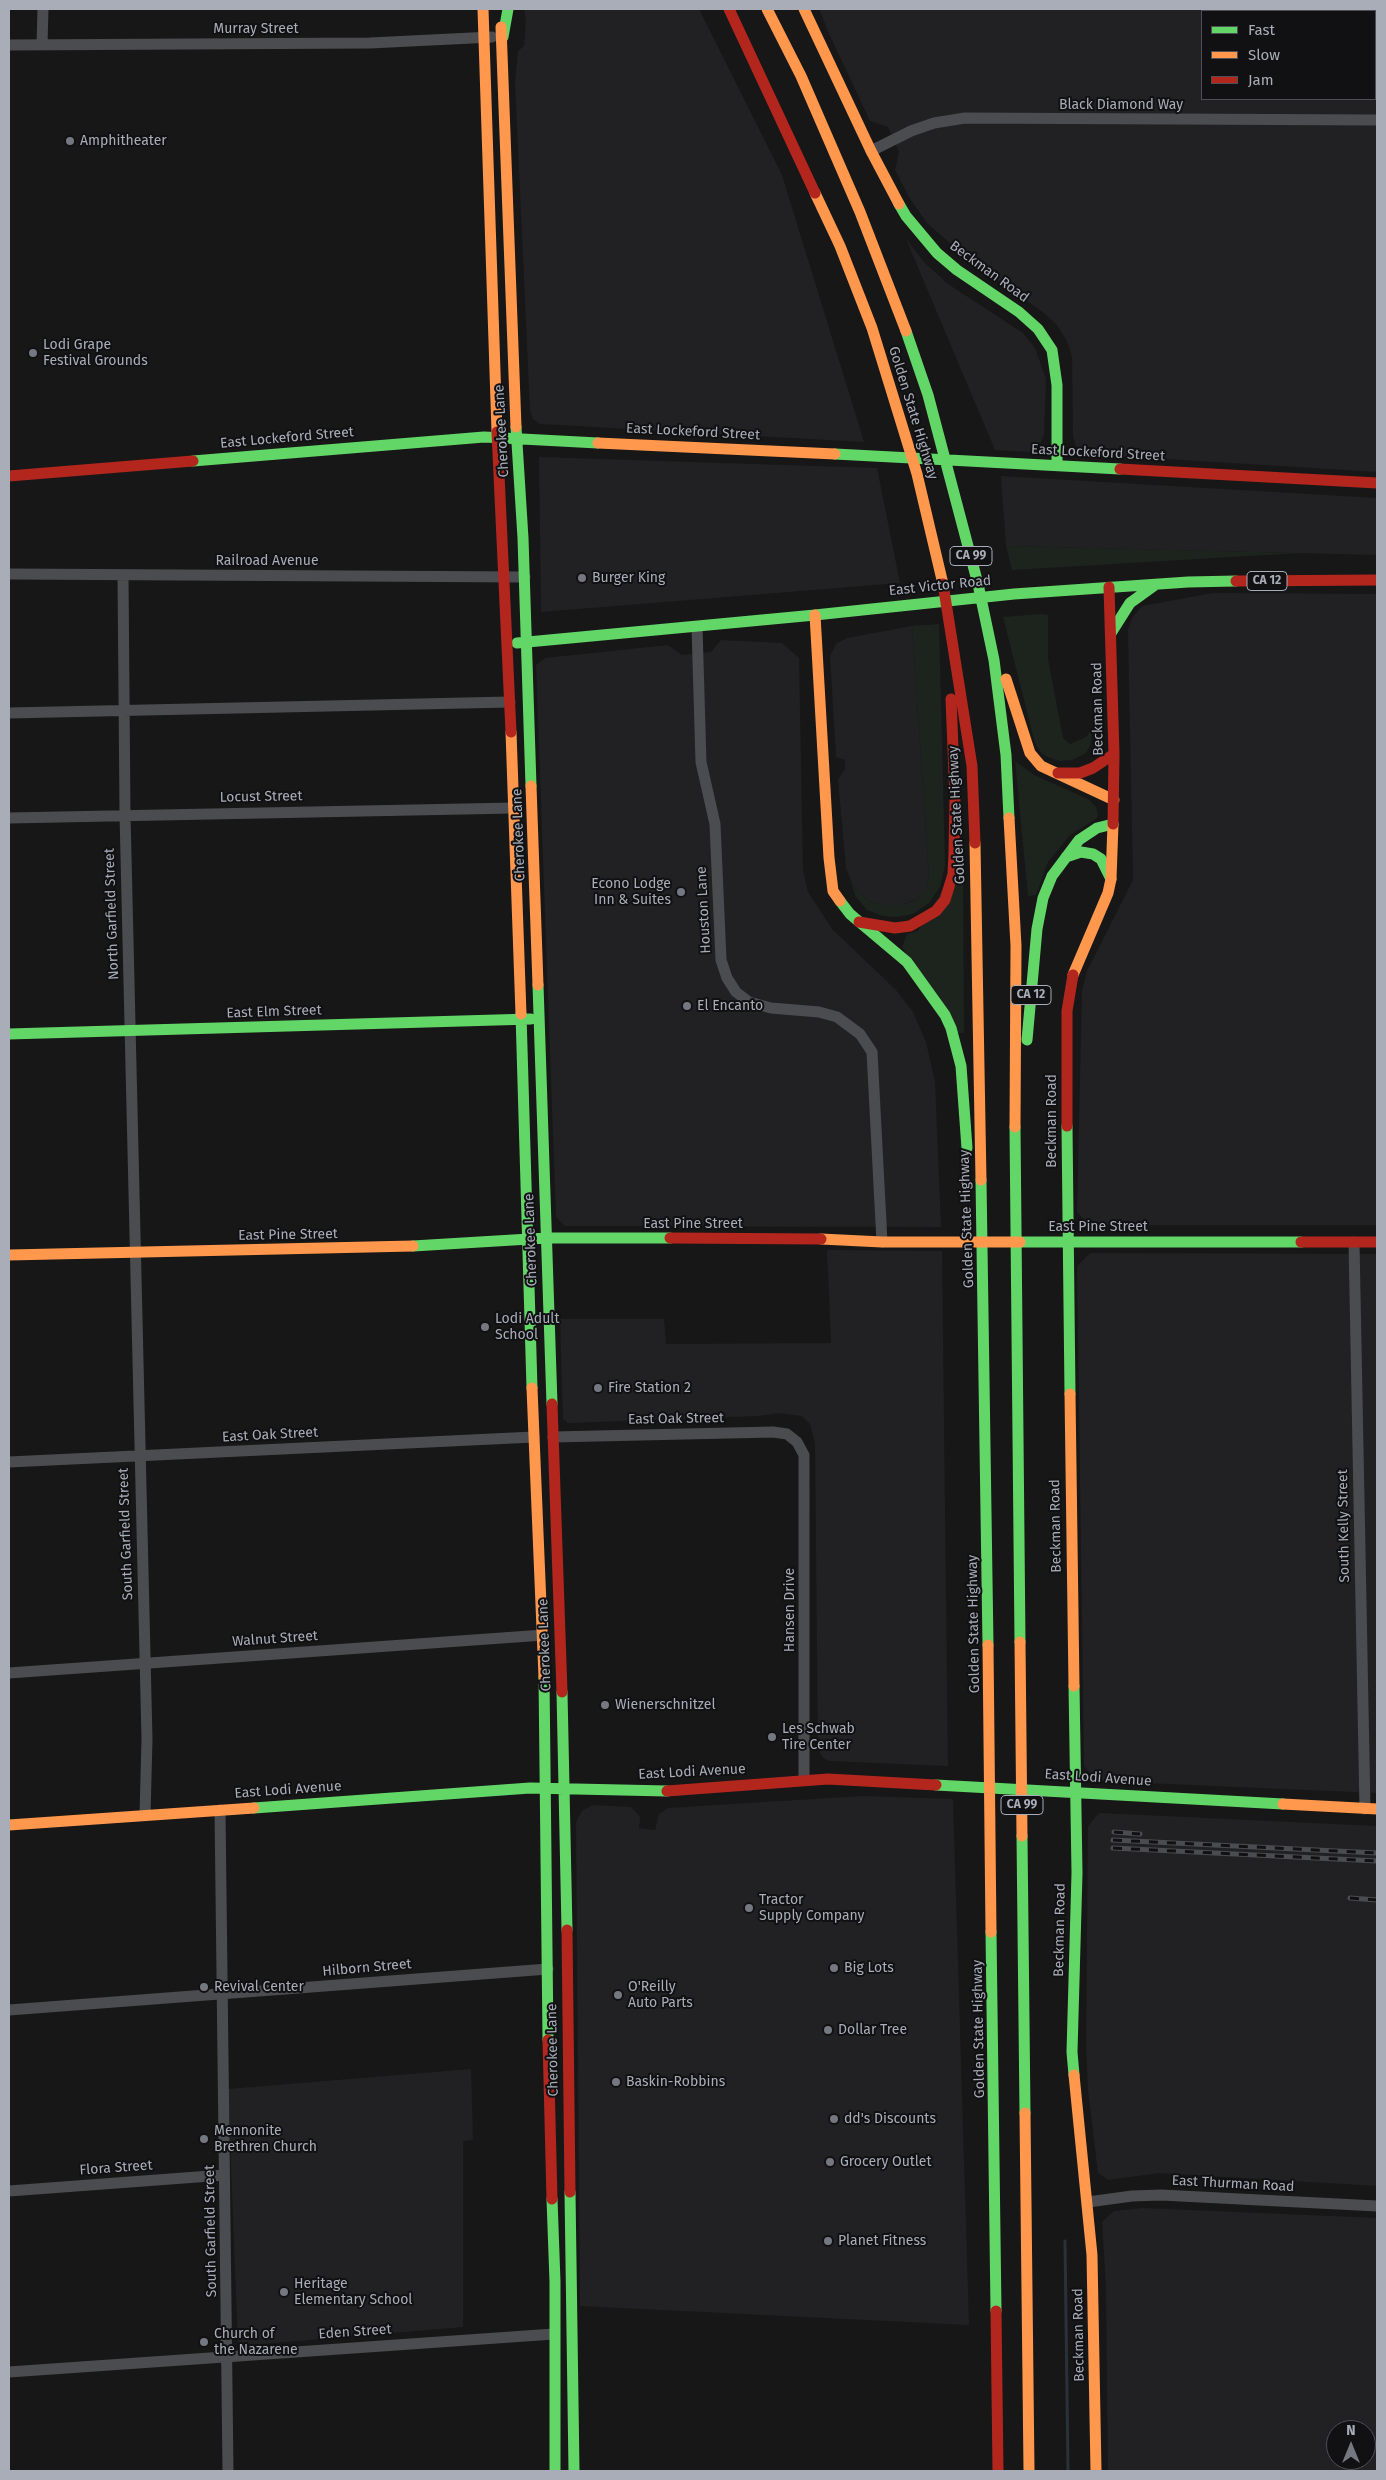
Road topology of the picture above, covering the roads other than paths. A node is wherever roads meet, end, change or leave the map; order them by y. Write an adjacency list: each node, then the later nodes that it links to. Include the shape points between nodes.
1 (43, 9): 11 (street)
2 (483, 9): 8 (main road, Cherokee Lane)
3 (499, 9): 9 (main road, Cherokee Lane)
4 (508, 9): 9 (main road)
5 (729, 9): 28 (main road, Golden State Highway / CA 99, via 822,204 872,328 917,474)
6 (767, 9): 24 (main road, Golden State Highway / CA 99, via 801,76 902,316 940,437)
7 (804, 9): 13 (main road, Beckman Road)
8 (483, 37): 9 (street, Murray Street); 11 (street, Murray Street, via 370,43); 14 (main road, Cherokee Lane)
9 (503, 37): 15 (main road, Cherokee Lane)
10 (9, 45): 11 (street, Murray Street)
11 (42, 46)
12 (1377, 120): 13 (street, Black Diamond Way, via 959,118 911,131)
13 (871, 151): 16 (main road, Beckman Road, via 918,233 956,270 1038,328 1052,350 1057,378)
14 (498, 437): 15 (main road, East Lockeford Street); 17 (main road, East Lockeford Street); 22 (main road, Cherokee Lane)
15 (516, 438): 16 (main road, East Lockeford Street); 21 (main road, Cherokee Lane)
16 (1057, 465): 18 (main road, East Lockeford Street)
17 (9, 476)
18 (1377, 483)
19 (9, 574): 20 (street, Railroad Avenue)
20 (123, 575): 22 (street, Railroad Avenue); 34 (street, North Garfield Street)
21 (525, 577): 22 (street, Railroad Avenue); 31 (main road, Cherokee Lane)
22 (504, 578): 32 (main road, Cherokee Lane)
23 (1377, 580): 25 (main road, East Victor Road / CA 12)
24 (978, 584): 37 (main road, via 1023,736 1030,753 1041,766); 50 (main road, Golden State Highway / CA 99, via 994,660 1011,819 1016,946)
25 (1156, 584): 26 (main road, East Victor Road / CA 12); 30 (main road, via 1130,604)
26 (1109, 587): 27 (main road, East Victor Road / CA 12); 30 (main road, Beckman Road)
27 (814, 615): 29 (main road, East Victor Road); 45 (main road, via 833,891)
28 (950, 622): 45 (main road, via 955,798 950,887 936,911 910,926); 51 (main road, Golden State Highway / CA 99, via 972,766)
29 (697, 627): 31 (main road, East Victor Road); 54 (street, Houston Lane, via 701,756 715,824 721,960 736,992 749,1002 837,1017 860,1034 872,1052)
30 (1111, 634): 36 (main road, Beckman Road)
31 (526, 643): 32 (main road, East Victor Road); 46 (main road, Cherokee Lane)
32 (508, 644): 33 (main road, Cherokee Lane)
33 (510, 702): 34 (street); 39 (main road, Cherokee Lane)
34 (124, 710): 35 (street); 40 (street, North Garfield Street)
35 (9, 713)
36 (1114, 754): 37 (main road, via 1080,773 1065,775); 38 (main road, Beckman Road)
37 (1051, 771): 38 (main road)
38 (1114, 800): 42 (main road, Beckman Road)
39 (514, 808): 40 (street, Locust Street); 47 (main road, Cherokee Lane)
40 (124, 814): 41 (street, Locust Street); 48 (street, North Garfield Street)
41 (9, 818)
42 (1113, 824): 43 (main road, CA 12, via 1097,828 1079,840); 44 (main road, Beckman Road)
43 (1066, 857): 44 (main road, via 1081,852 1093,854 1102,859); 50 (main road, CA 12, via 1052,876 1043,898 1037,929 1024,1095)
44 (1111, 879): 55 (main road, Beckman Road, via 1069,990)
45 (859, 922): 51 (main road, via 911,967 934,997 951,1028 964,1090 968,1160)
46 (540, 1018): 47 (main road, East Elm Street); 52 (main road, Cherokee Lane)
47 (521, 1019): 48 (main road, East Elm Street); 53 (main road, Cherokee Lane)
48 (130, 1031): 49 (main road, East Elm Street); 58 (street, North Garfield Street)
49 (9, 1034)
50 (1015, 1139): 91 (main road, Golden State Highway / CA 99)
51 (983, 1231): 90 (main road, Golden State Highway / CA 99)
52 (546, 1238): 53 (main road, East Pine Street); 54 (main road, East Pine Street); 61 (main road, Cherokee Lane)
53 (527, 1240): 58 (main road, East Pine Street, via 379,1248); 60 (main road, Cherokee Lane)
54 (882, 1242): 55 (main road, East Pine Street)
55 (1068, 1242): 56 (main road, East Pine Street); 71 (main road, Beckman Road)
56 (1354, 1242): 57 (main road, East Pine Street); 72 (street, South Kelly Street)
57 (1377, 1242)
58 (134, 1252): 59 (main road, East Pine Street); 63 (street, South Garfield Street)
59 (9, 1255)
60 (534, 1437): 63 (street, East Oak Street); 65 (main road, Cherokee Lane)
61 (553, 1437): 62 (street, East Oak Street, via 773,1432 787,1434); 70 (main road, Cherokee Lane)
62 (797, 1442): 68 (street, Hansen Drive, via 804,1455)
63 (139, 1456): 64 (street, East Oak Street); 66 (street, South Garfield Street)
64 (9, 1462)
65 (544, 1635): 66 (street, Walnut Street); 69 (main road, Cherokee Lane)
66 (145, 1664): 67 (street, Walnut Street); 75 (street, South Garfield Street)
67 (9, 1673)
68 (804, 1779): 70 (main road, East Lodi Avenue, via 672,1791); 71 (main road, East Lodi Avenue)
69 (546, 1787): 70 (main road, East Lodi Avenue); 73 (main road, East Lodi Avenue); 77 (main road, Cherokee Lane)
70 (565, 1788): 89 (main road, Cherokee Lane)
71 (1075, 1792): 72 (main road, East Lodi Avenue); 82 (main road, Beckman Road, via 1077,1873 1072,2052)
72 (1365, 1809): 74 (main road, East Lodi Avenue)
73 (220, 1810): 75 (main road, East Lodi Avenue); 78 (street, South Garfield Street)
74 (1377, 1810)
75 (145, 1815): 76 (main road, East Lodi Avenue)
76 (9, 1825)
77 (548, 1969): 78 (street, Hilborn Street); 84 (main road, Cherokee Lane)
78 (224, 1995): 79 (street, Hilborn Street); 80 (street, South Garfield Street)
79 (9, 2010)
80 (224, 2175): 81 (street, Flora Street); 85 (street, South Garfield Street)
81 (9, 2191)
82 (1088, 2202): 83 (street, East Thurman Road, via 1161,2195); 92 (main road, Beckman Road)
83 (1377, 2206)
84 (554, 2334): 85 (street, Eden Street); 88 (main road, Cherokee Lane)
85 (228, 2356): 86 (street, Eden Street); 87 (street, South Garfield Street)
86 (9, 2372)
87 (228, 2471)
88 (555, 2471)
89 (574, 2471)
90 (998, 2471)
91 (1029, 2471)
92 (1096, 2471)

